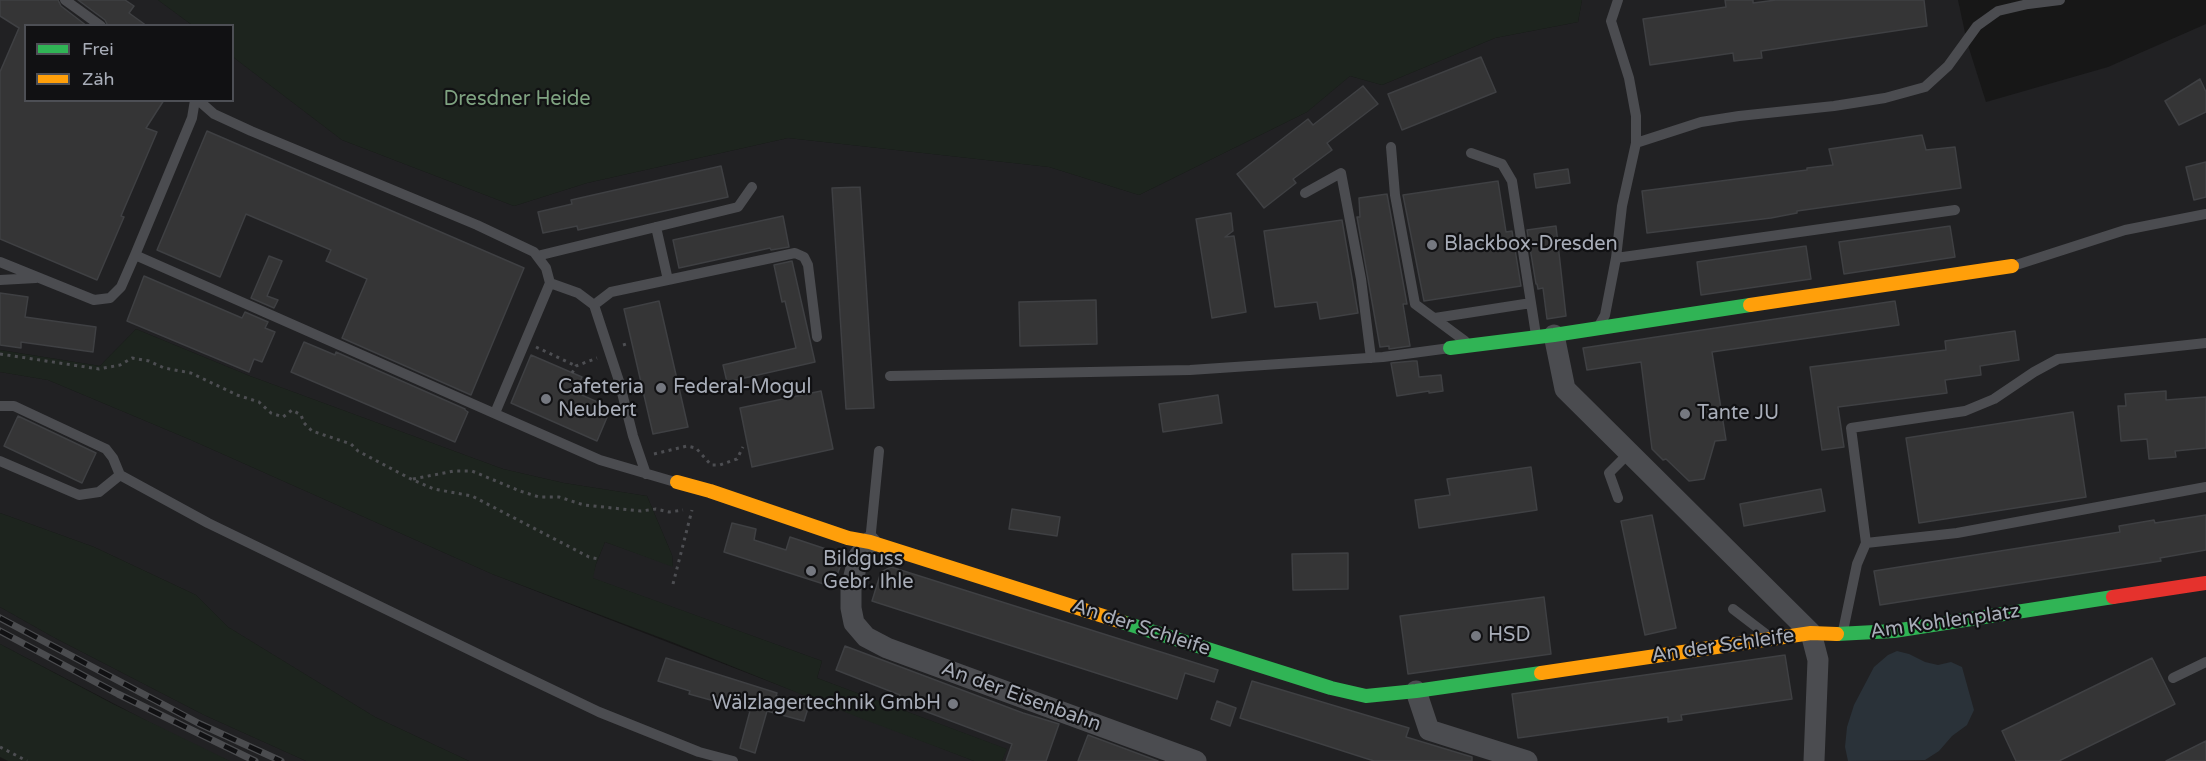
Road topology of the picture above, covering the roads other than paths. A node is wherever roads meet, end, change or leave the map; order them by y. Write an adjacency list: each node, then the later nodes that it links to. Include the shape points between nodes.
1 (65, 0): 4 (lane)
2 (1618, 0): 7 (lane, via 1611,21 1629,78)
3 (2060, 0): 7 (lane, via 1998,11 1977,26 1948,66 1925,87 1834,106 1701,122)
4 (98, 24)
5 (196, 102): 15 (lane)
6 (199, 102): 16 (lane, via 232,123 477,225)
7 (1636, 143): 17 (lane)
8 (1391, 147): 26 (lane, via 1395,195 1415,304)
9 (1471, 153): 24 (lane, via 1502,164 1512,181)
10 (752, 187): 14 (lane, via 738,207)
11 (1305, 193): 33 (lane, via 1341,173)
12 (1955, 210): 17 (lane)
13 (2206, 214): 19 (lane, via 2125,230)
14 (656, 227): 16 (lane); 22 (lane)
15 (135, 255): 20 (lane, via 121,287 110,298 94,300); 36 (lane)
16 (537, 256): 23 (lane)
17 (1616, 258): 27 (lane, via 1605,315)
18 (0, 262): 20 (lane)
19 (2012, 266): 27 (street)
20 (39, 278): 21 (lane)
21 (0, 280)
22 (668, 280): 25 (lane, via 611,292); 29 (lane, via 795,253 804,257 808,265)
23 (550, 283): 25 (lane, via 578,293); 36 (lane)
24 (1531, 303): 26 (lane); 28 (lane)
25 (594, 305): 40 (lane)
26 (1436, 318): 31 (lane)
27 (1598, 328): 28 (street)
28 (1545, 336): 31 (street); 38 (street, An der Schleife, via 1565,389)
29 (817, 337)
30 (2206, 343): 46 (lane, via 2058,359 1994,399 1965,411 1851,429)
31 (1471, 346): 32 (street)
32 (1450, 348): 33 (lane)
33 (1371, 358): 34 (lane, via 1190,370)
34 (890, 376)
35 (0, 406): 41 (lane, via 14,406 106,448)
36 (495, 412): 40 (lane, via 600,460)
37 (879, 451): 45 (lane)
38 (1629, 453): 44 (lane, via 1610,473); 49 (street, An der Schleife)
39 (0, 461): 41 (lane, via 79,495 99,492)
40 (646, 474): 42 (lane)
41 (120, 475): 55 (lane, via 208,523 599,712 699,752)
42 (677, 482): 45 (street, An der Schleife)
43 (2206, 487): 46 (lane, via 1957,533)
44 (1618, 498)
45 (870, 542): 54 (street, An der Schleife, via 1331,688 1366,696); 56 (street, An der Eisenbahn, via 859,556 851,588 854,623 866,638)
46 (1866, 543): 50 (lane, via 1857,564)
47 (2206, 583): 50 (street, Am Kohlenplatz, via 1894,631)
48 (1732, 609): 51 (lane)
49 (1811, 633): 50 (street, Am Kohlenplatz); 51 (street, An der Schleife); 58 (street, via 1818,660)
50 (1843, 634)
51 (1772, 639): 54 (street, An der Schleife)
52 (2206, 662): 53 (lane)
53 (2173, 678)
54 (1416, 691): 57 (street, via 1430,730)
55 (733, 761)
56 (1196, 761)
57 (1527, 761)
58 (1814, 761)

